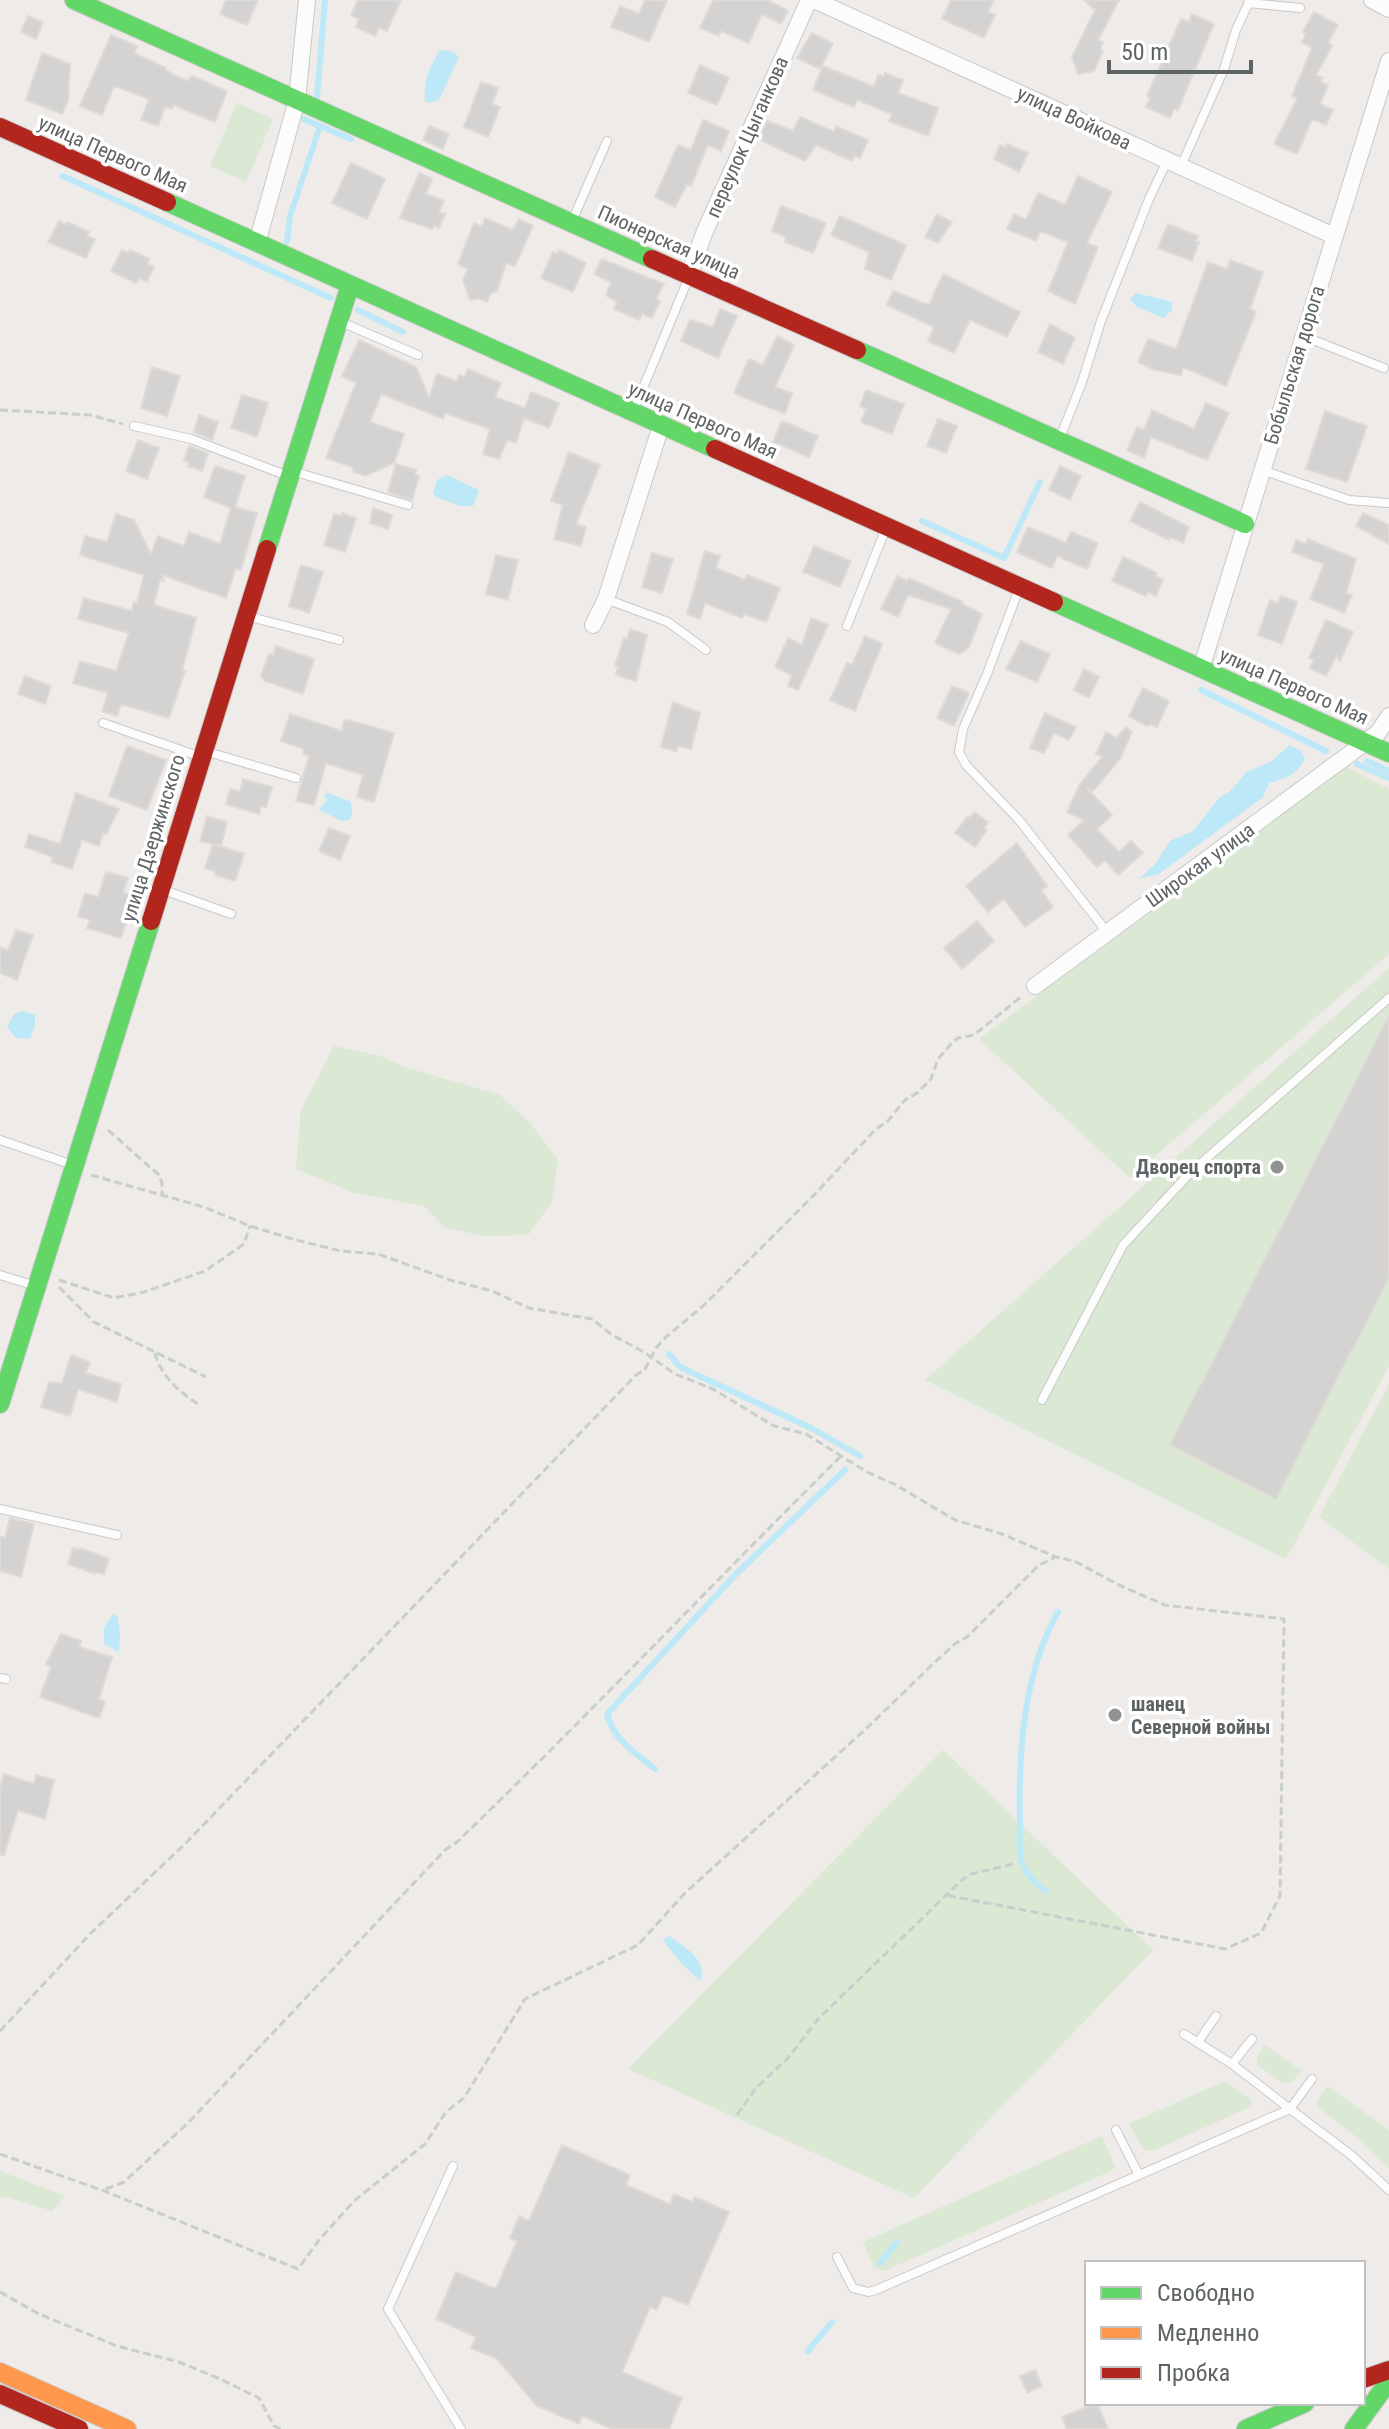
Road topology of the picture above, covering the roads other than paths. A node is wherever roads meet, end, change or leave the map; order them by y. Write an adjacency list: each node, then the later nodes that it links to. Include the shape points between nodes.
1 (74, 0): 9 (street, Пионерская улица)
2 (307, 0): 9 (street)
3 (812, 0): 12 (street, улица Войкова); 16 (street, переулок Цыганкова)
4 (1372, 0): 7 (street)
5 (1249, 2): 6 (lane); 12 (lane, via 1224,69)
6 (1300, 8)
7 (1389, 9)
8 (1389, 61): 14 (street, Бобыльская дорога)
9 (297, 100): 13 (street, Пионерская улица); 15 (street)
10 (0, 127): 15 (street, улица Первого Мая)
11 (607, 141): 13 (lane)
12 (1174, 164): 14 (street, улица Войкова); 25 (lane, via 1149,199)
13 (572, 222): 16 (street, Пионерская улица)
14 (1334, 236): 19 (street, Бобыльская дорога)
15 (257, 243): 17 (street, улица Первого Мая)
16 (689, 275): 22 (lane); 25 (street, Пионерская улица)
17 (350, 285): 18 (street, улица Дзержинского); 22 (street, улица Первого Мая)
18 (339, 321): 20 (lane); 27 (street, улица Дзержинского)
19 (1303, 336): 21 (lane); 26 (street, Бобыльская дорога)
20 (418, 355)
21 (1384, 368)
22 (633, 413): 24 (street, улица Первого Мая)
23 (134, 426): 27 (lane, via 191,439)
24 (661, 426): 31 (street, улица Первого Мая); 33 (street)
25 (1058, 443): 30 (street, Пионерская улица)
26 (1261, 470): 28 (lane, via 1349,500); 30 (street, Бобыльская дорога)
27 (290, 474): 29 (lane); 34 (street, улица Дзержинского)
28 (1389, 503)
29 (408, 505)
30 (1245, 524): 39 (street, Бобыльская дорога)
31 (886, 527): 32 (street, улица Первого Мая); 36 (lane)
32 (1019, 587): 39 (street, улица Первого Мая); 48 (lane, via 963,729 959,752)
33 (606, 599): 35 (street); 38 (lane, via 668,622)
34 (247, 616): 37 (lane); 44 (street, улица Дзержинского)
35 (593, 625)
36 (847, 626)
37 (339, 640)
38 (706, 650)
39 (1201, 669): 42 (street, улица Первого Мая)
40 (1389, 716): 42 (street, Широкая улица)
41 (103, 723): 44 (lane)
42 (1364, 742): 43 (street, улица Первого Мая); 48 (street, Широкая улица)
43 (1389, 753)
44 (202, 754): 45 (lane); 46 (street, улица Дзержинского)
45 (296, 778)
46 (161, 888): 47 (lane); 52 (street, улица Дзержинского)
47 (231, 914)
48 (1107, 932): 49 (street, Широкая улица)
49 (1035, 986)
50 (1389, 998): 55 (lane, via 1191,1172 1123,1245)
51 (0, 1140): 52 (lane)
52 (74, 1165): 54 (street, улица Дзержинского)
53 (0, 1275): 54 (lane)
54 (37, 1286): 56 (street, улица Дзержинского)
55 (1042, 1400)
56 (0, 1404)
57 (0, 1509): 58 (lane)
58 (117, 1535)
59 (1216, 2016): 62 (lane)
60 (1184, 2034): 62 (lane)
61 (1252, 2039): 63 (lane)
62 (1198, 2042): 63 (lane)
63 (1232, 2064): 65 (lane)
64 (1312, 2079): 65 (lane)
65 (1290, 2109): 68 (lane); 69 (lane)
66 (1116, 2130): 68 (lane)
67 (453, 2166): 79 (lane, via 388,2309)
68 (1139, 2175): 70 (lane, via 876,2290 853,2288)
69 (1389, 2190)
70 (837, 2257)
71 (1389, 2370): 73 (street)
72 (0, 2372): 78 (street)
73 (1365, 2378)
74 (1389, 2381): 81 (street)
75 (0, 2394): 77 (street)
76 (1300, 2405): 80 (street)
77 (79, 2429)
78 (127, 2429)
79 (461, 2429)
80 (1246, 2429)
81 (1354, 2429)

